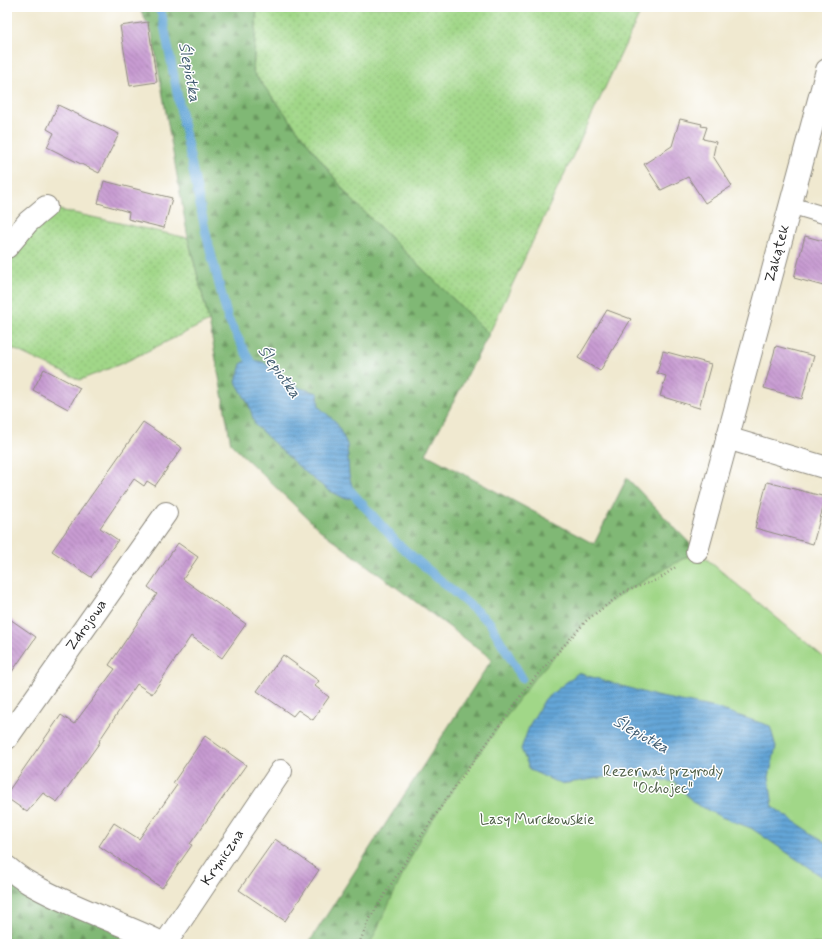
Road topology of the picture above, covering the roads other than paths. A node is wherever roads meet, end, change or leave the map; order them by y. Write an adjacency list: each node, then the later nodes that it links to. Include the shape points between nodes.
1 (827, 70): 2 (street, Zakątek)
2 (790, 205): 4 (lane); 6 (street, Zakątek)
3 (46, 207): 5 (street, via 28,222)
4 (827, 216)
5 (7, 247)
6 (727, 438): 7 (street); 9 (street, Zakątek)
7 (827, 468)
8 (166, 513): 10 (street, Zdrojowa)
9 (697, 551)
10 (7, 738)
11 (281, 771): 13 (street, Kryniczna)
12 (7, 868): 13 (street, Kryniczna, via 29,883 76,907)
13 (164, 944)

